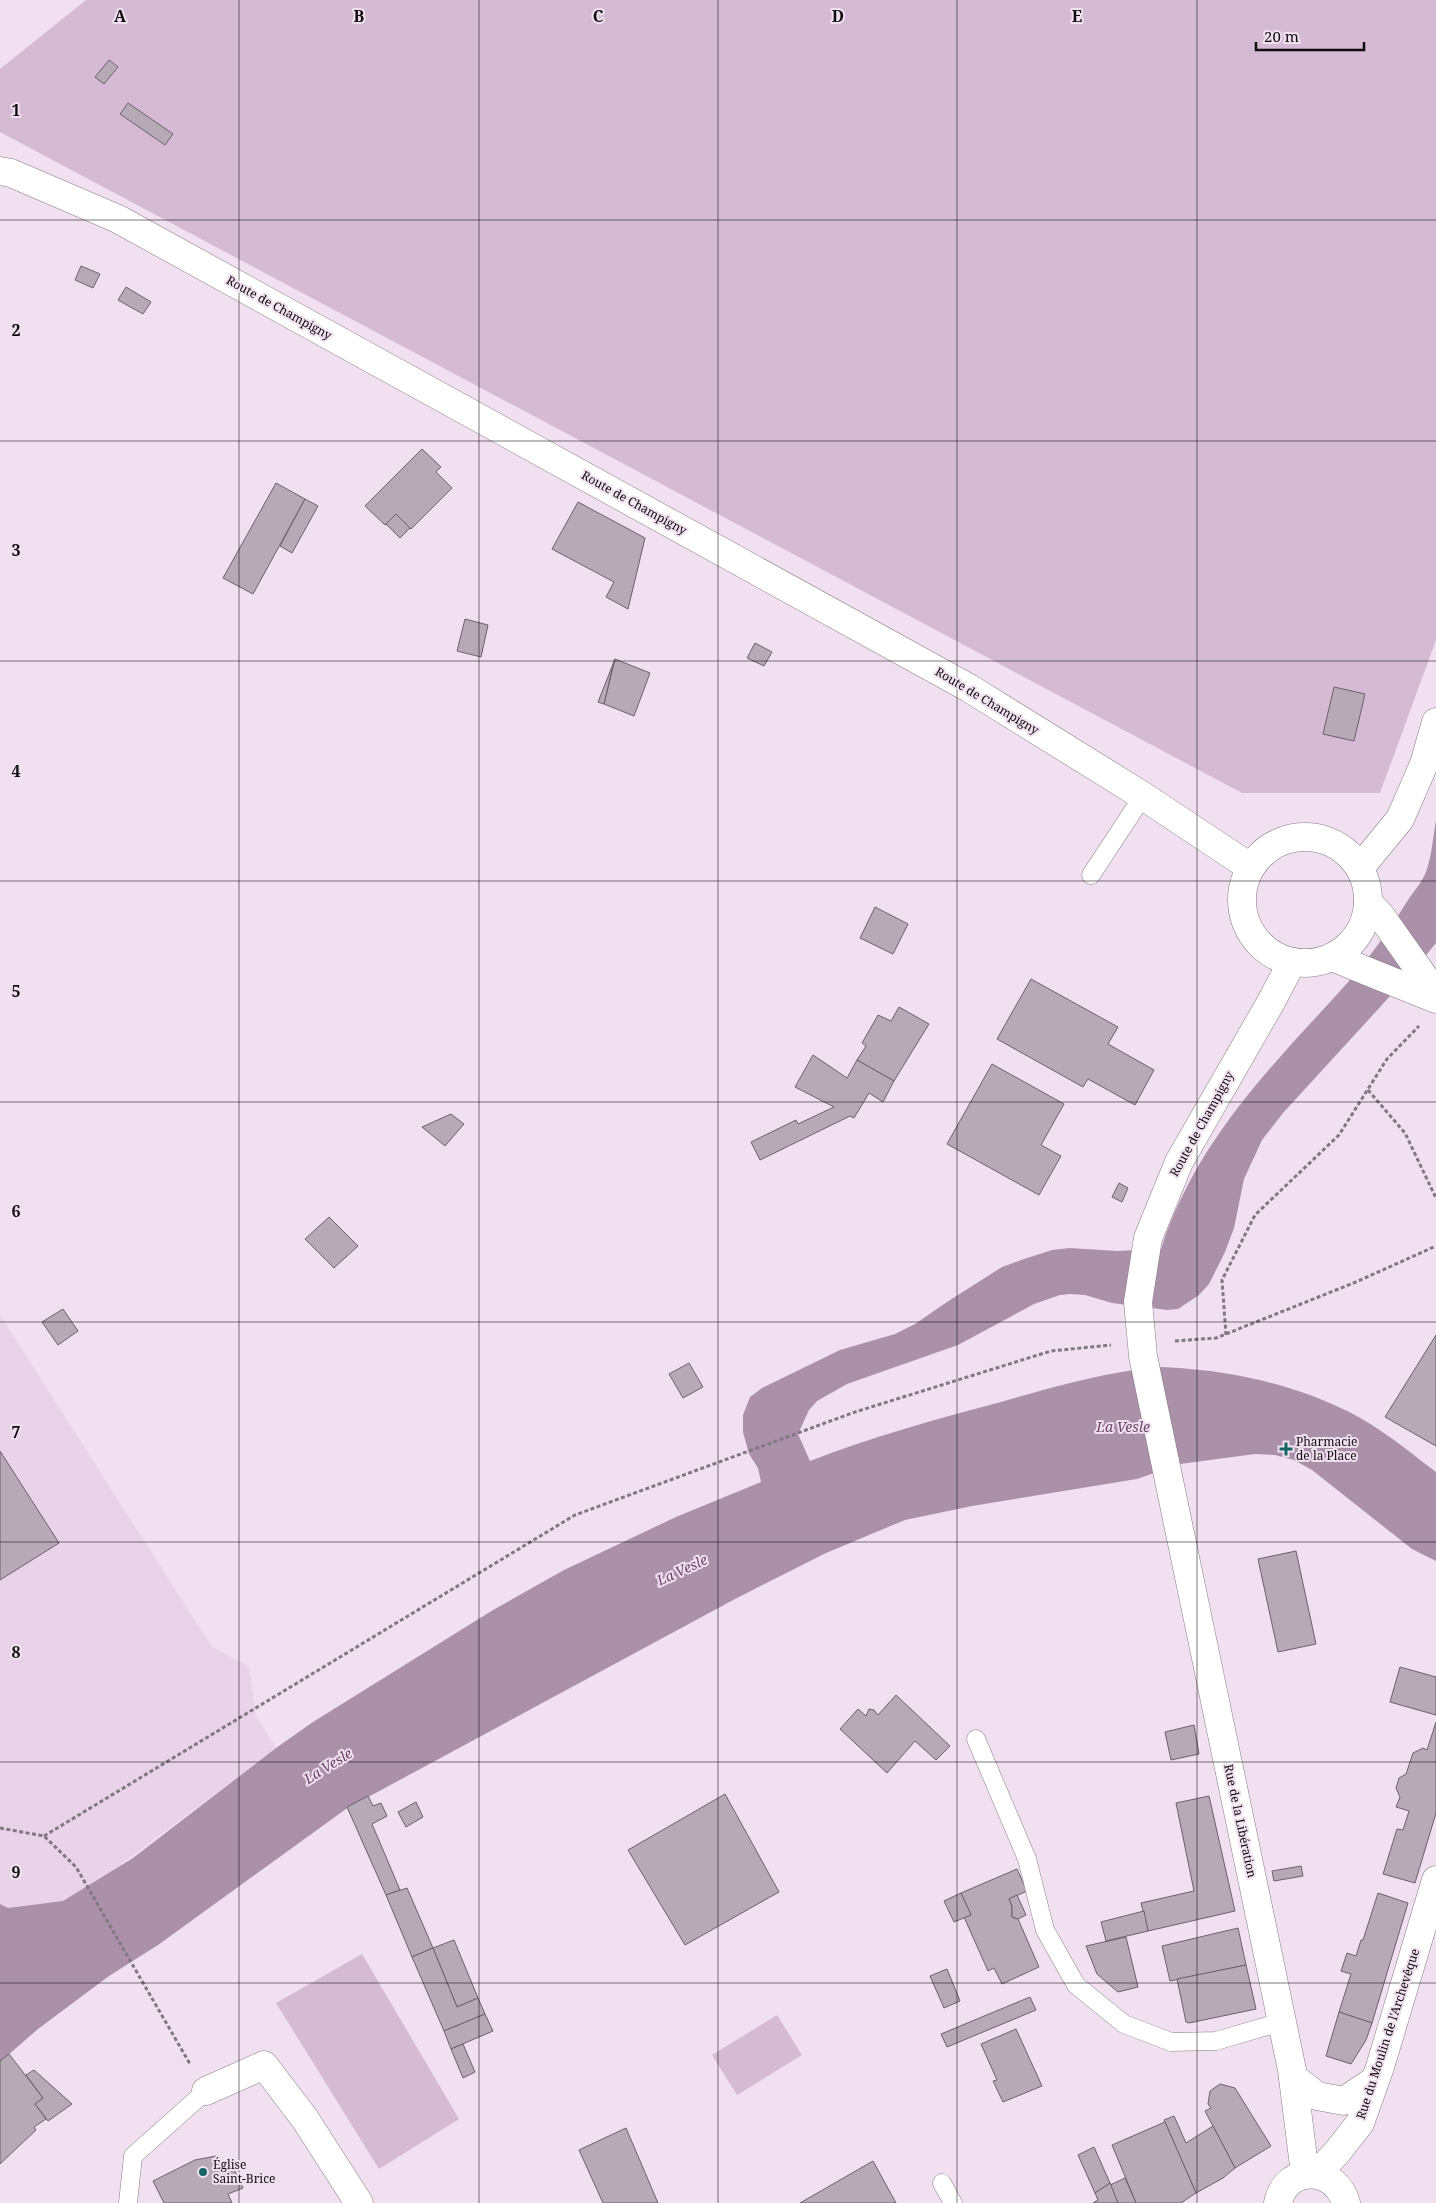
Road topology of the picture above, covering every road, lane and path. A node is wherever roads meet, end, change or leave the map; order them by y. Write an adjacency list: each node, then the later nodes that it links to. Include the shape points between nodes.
1 (0, 170): 3 (street, Route de Champigny, via 118,219 969,688)
2 (1436, 722): 5 (street, via 1424,764 1400,819)
3 (1143, 796): 4 (street, Route de Champigny); 6 (lane)
4 (1250, 867): 5 (street, via 1263,852 1280,841 1299,836 1317,837 1334,843); 9 (street, via 1242,886 1241,906 1247,926 1258,942 1274,955)
5 (1360, 868): 7 (street)
6 (1091, 875)
7 (1374, 909): 8 (street, via 1345,949); 10 (street)
8 (1344, 961): 9 (street); 11 (street)
9 (1292, 962): 16 (street, Route de Champigny, via 1178,1162 1148,1238 1138,1302)
10 (1436, 994)
11 (1430, 1010): 12 (path, via 1387,1059)
12 (1368, 1090): 13 (path, via 1405,1133); 15 (path, via 1339,1135 1255,1215 1222,1280)
13 (1436, 1198)
14 (1436, 1246): 15 (path)
15 (1226, 1334): 16 (path)
16 (1142, 1349): 19 (path, via 1051,1351 855,1412 575,1515); 21 (street, Rue de la Libération)
17 (976, 1739): 21 (lane, via 1027,1859 1045,1930 1076,1985 1124,2024 1171,2042 1216,2041)
18 (0, 1828): 19 (path)
19 (44, 1836): 24 (path, via 76,1867)
20 (1436, 1880): 23 (street, Rue du Moulin de l'Archevêque)
21 (1281, 2022): 22 (street, Rue de la Libération)
22 (1293, 2077): 23 (street, via 1317,2096 1344,2101); 25 (street, Rue de la Libération)
23 (1375, 2080): 25 (street, Rue du Moulin de l'Archevêque, via 1360,2123 1338,2151)
24 (206, 2091): 27 (lane, via 133,2156); 28 (street, via 264,2065 305,2119)
25 (1311, 2174): 30 (street, Rue du Moulin de l'Archevêque, via 1294,2179 1286,2186); 31 (street, via 1328,2178 1337,2185)
26 (942, 2183): 29 (lane)
27 (128, 2203)
28 (358, 2203)
29 (953, 2203)
30 (1278, 2203)
31 (1346, 2203)

